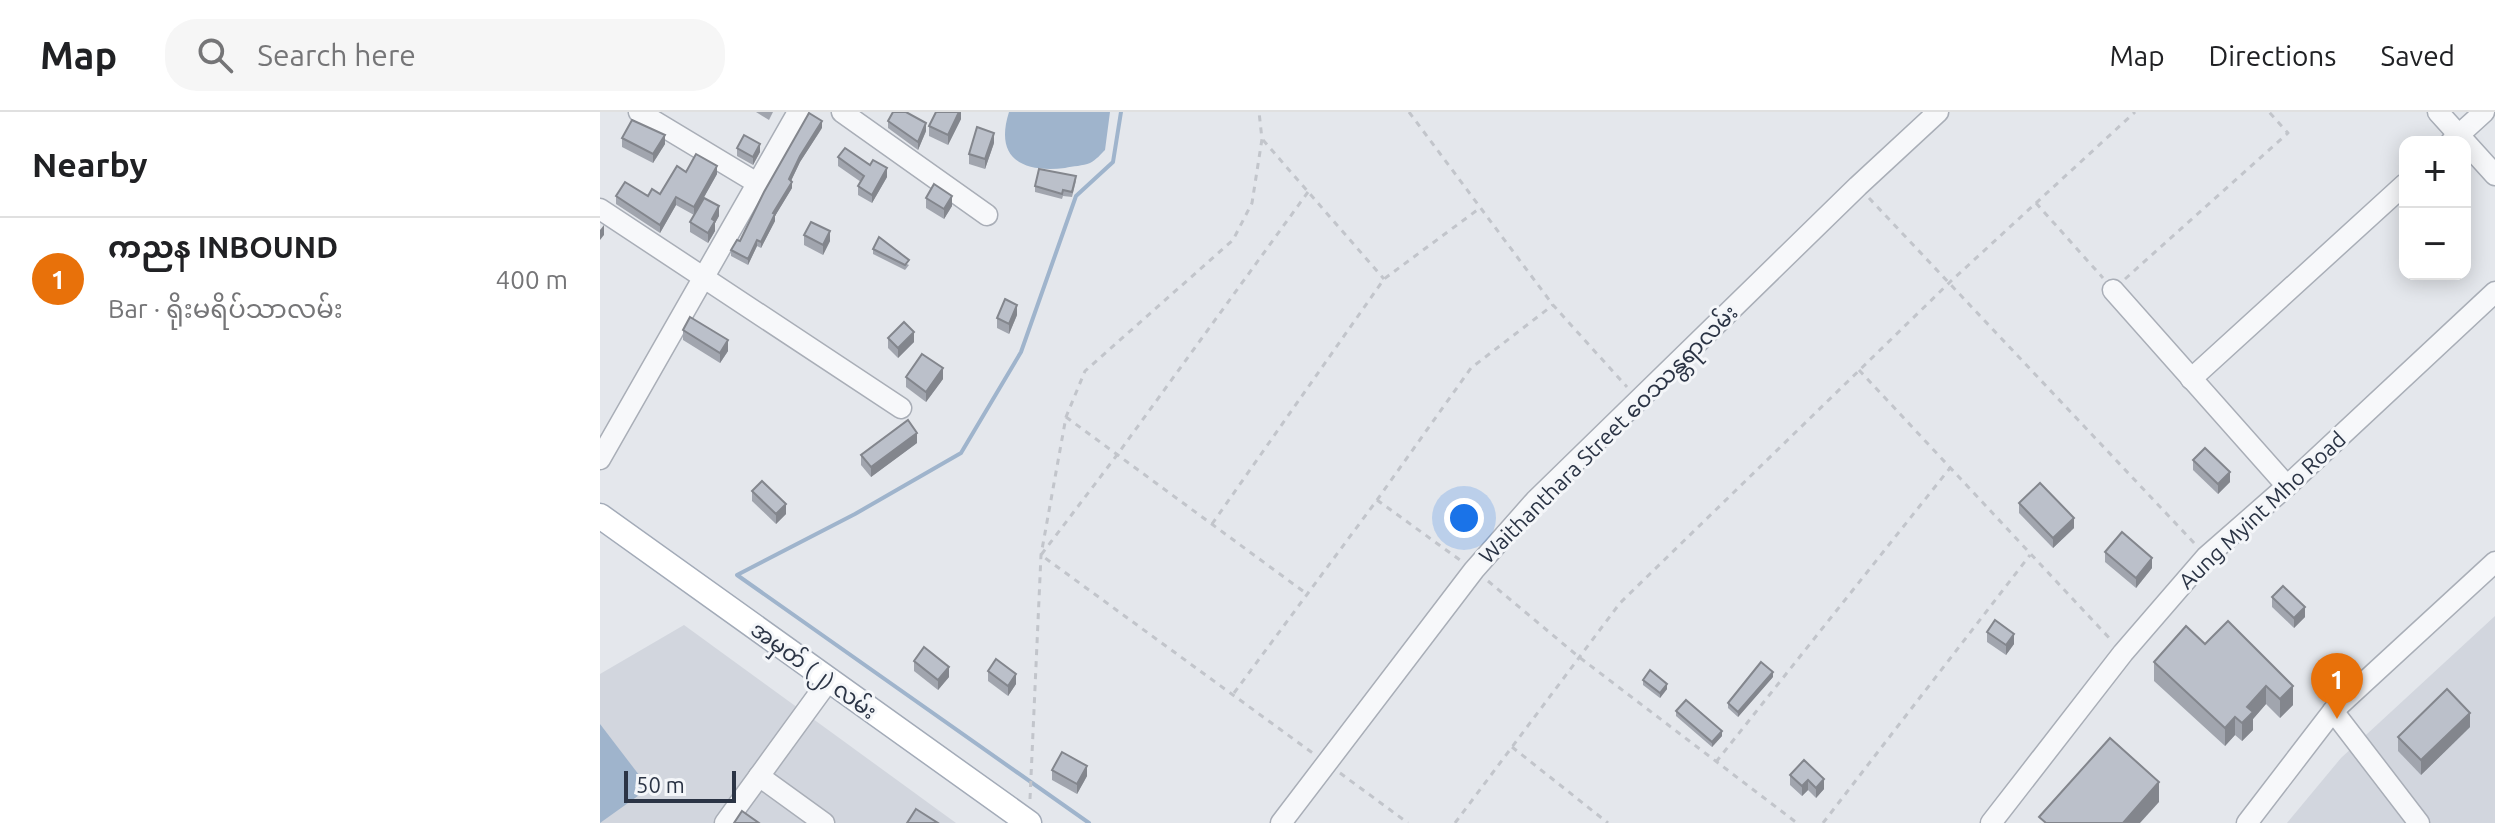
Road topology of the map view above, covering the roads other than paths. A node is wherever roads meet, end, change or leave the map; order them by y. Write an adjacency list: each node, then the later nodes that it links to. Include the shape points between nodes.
1 (639, 112): 11 (street)
2 (798, 112): 11 (street)
3 (842, 112): 14 (street)
4 (1938, 112): 31 (street, Waithanthara Street ဝေဿန္တရာလမ်း, via 1535,501 1474,570)
5 (2438, 112): 7 (street)
6 (2484, 112): 8 (street)
7 (2454, 136)
8 (2457, 136)
9 (2471, 153): 10 (street)
10 (2495, 175)
11 (757, 183): 15 (street)
12 (2399, 189): 18 (street)
13 (600, 209): 15 (street)
14 (987, 215)
15 (703, 279): 19 (street); 20 (street)
16 (2113, 290): 18 (street)
17 (2494, 295): 21 (street, Aung Myint Mho Road)
18 (2191, 379): 21 (street)
19 (901, 408)
20 (600, 459)
21 (2287, 486): 27 (street, Aung Myint Mho Road, via 2206,557 2123,653)
22 (600, 516): 24 (main road, အမှတ် (၂) လမ်း)
23 (2495, 562): 25 (street)
24 (829, 680): 26 (street); 30 (main road, အမှတ် (၂) လမ်း)
25 (2333, 711): 32 (street); 33 (street)
26 (759, 776): 28 (street); 29 (street)
27 (2001, 819)
28 (725, 823)
29 (824, 823)
30 (1029, 823)
31 (1281, 823)
32 (2247, 823)
33 (2419, 823)

